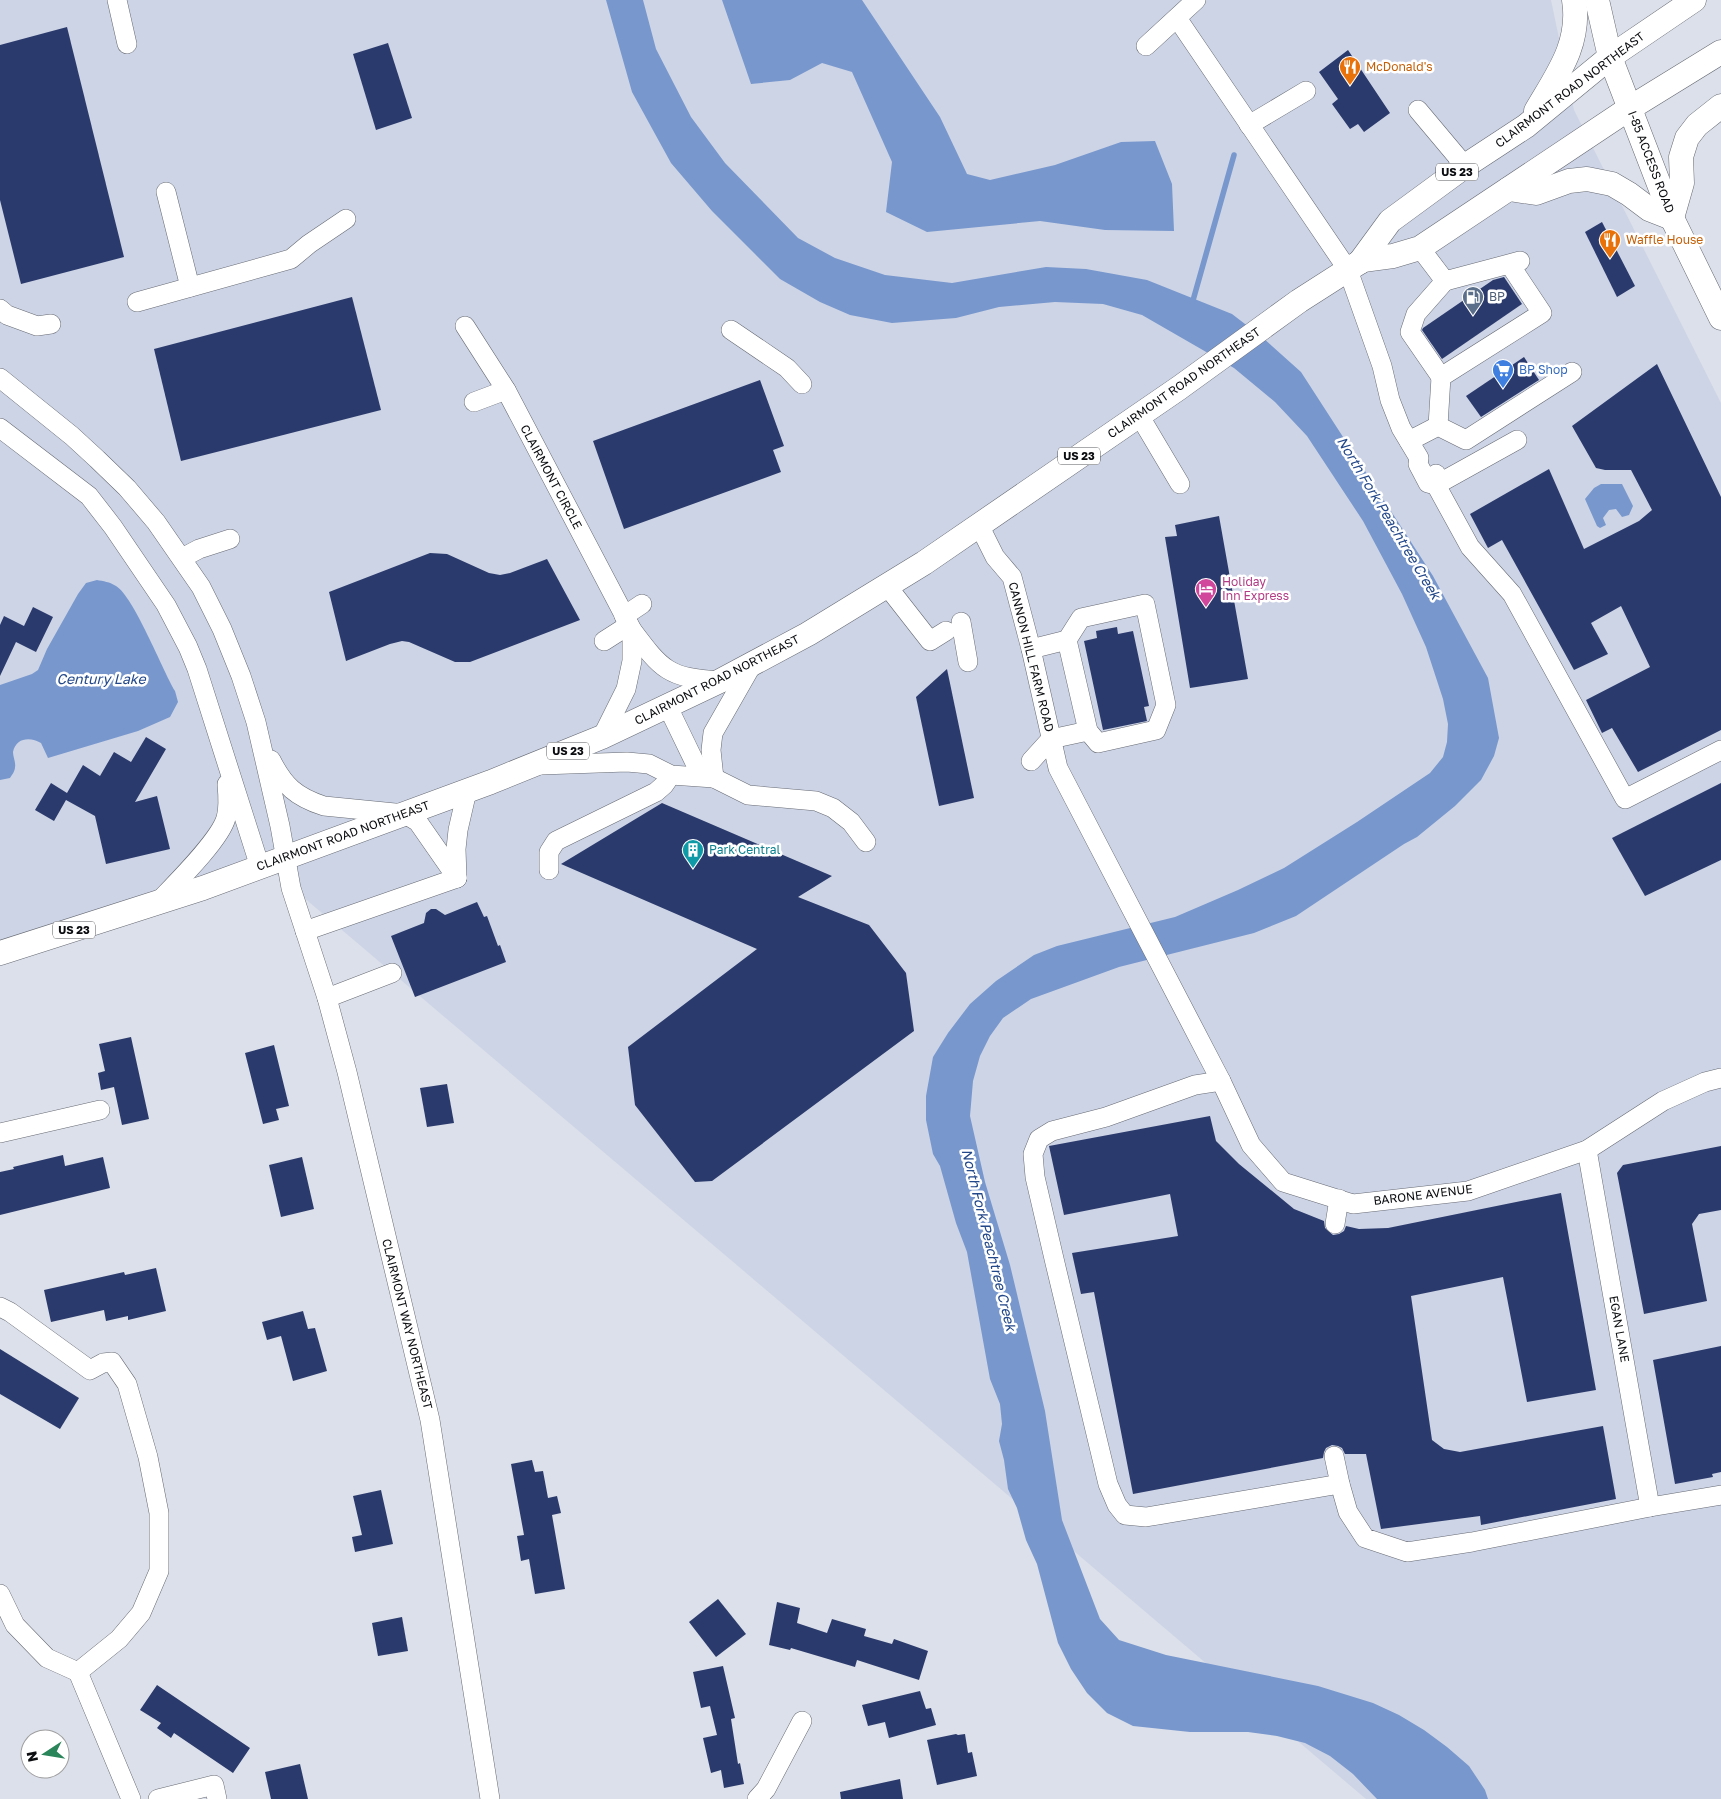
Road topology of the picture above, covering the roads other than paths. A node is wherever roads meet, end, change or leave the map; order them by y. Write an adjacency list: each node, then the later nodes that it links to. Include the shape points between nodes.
1 (117, 0): 7 (street)
2 (1196, 0): 6 (street)
3 (1574, 0): 16 (main road, via 1575,30 1571,46 1560,71)
4 (1596, 0): 10 (main road, I-85 ACCESS ROAD)
5 (1694, 0): 10 (main road, CLAIRMONT ROAD NORTHEAST / US 23)
6 (1177, 18): 8 (street); 15 (street)
7 (128, 44)
8 (1146, 46)
9 (1721, 52): 13 (main road, CLAIRMONT ROAD NORTHEAST / US 23)
10 (1610, 57): 13 (main road, I-85 ACCESS ROAD); 16 (main road, CLAIRMONT ROAD NORTHEAST / US 23)
11 (1306, 91): 15 (street)
12 (1721, 106): 20 (main road, via 1697,125 1687,138 1681,157 1682,182)
13 (1630, 108): 18 (main road, CLAIRMONT ROAD NORTHEAST / US 23); 20 (main road, I-85 ACCESS ROAD)
14 (1418, 110): 17 (street)
15 (1249, 124): 23 (street)
16 (1526, 126): 17 (main road, CLAIRMONT ROAD NORTHEAST / US 23)
17 (1465, 166): 23 (main road, CLAIRMONT ROAD NORTHEAST / US 23, via 1390,221)
18 (1509, 189): 20 (main road, via 1536,193 1568,181 1587,179 1612,184 1649,209); 22 (main road, CLAIRMONT ROAD NORTHEAST / US 23)
19 (166, 192): 25 (street)
20 (1672, 218): 28 (main road, I-85 ACCESS ROAD)
21 (346, 219): 25 (street, via 291,259)
22 (1420, 248): 23 (main road, CLAIRMONT ROAD NORTHEAST / US 23, via 1363,260); 24 (street)
23 (1354, 266): 38 (main road, CLAIRMONT ROAD NORTHEAST / US 23, via 1299,301); 42 (street, via 1390,400)
24 (1445, 281): 33 (street, via 1416,314 1410,332); 33 (street, via 1515,263 1542,313)
25 (190, 287): 26 (street)
26 (137, 302)
27 (0, 309): 29 (street, via 37,326)
28 (1721, 318)
29 (51, 324)
30 (465, 326): 36 (street, CLAIRMONT CIRCLE)
31 (731, 330): 35 (street, via 787,368)
32 (1572, 372): 39 (street, via 1466,440)
33 (1441, 377): 39 (street)
34 (0, 378): 47 (street, via 111,472 156,522)
35 (802, 384)
36 (506, 390): 37 (street); 50 (street, CLAIRMONT CIRCLE)
37 (474, 402)
38 (1139, 415): 43 (street); 45 (main road, CLAIRMONT ROAD NORTHEAST / US 23)
39 (1438, 426): 42 (street)
40 (0, 428): 63 (street, via 89,496 152,582 188,648)
41 (1517, 440): 44 (street)
42 (1409, 441): 44 (street, via 1428,483)
43 (1180, 484)
44 (1436, 485): 62 (street, via 1470,547 1512,594 1625,798)
45 (979, 525): 48 (main road, CLAIRMONT ROAD NORTHEAST / US 23); 53 (street, CANNON HILL FARM ROAD, via 995,557 1012,577)
46 (230, 539): 47 (street)
47 (182, 558): 58 (street, via 202,587 222,629)
48 (887, 586): 54 (street, via 930,640 953,626); 55 (main road, CLAIRMONT ROAD NORTHEAST / US 23, via 808,634)
49 (642, 604): 50 (street)
50 (628, 624): 52 (street); 56 (street, CLAIRMONT CIRCLE, via 656,662 665,669 695,680); 60 (street, CLAIRMONT CIRCLE, via 632,661 626,689)
51 (1067, 640): 53 (street); 59 (street); 59 (street, via 1081,618 1145,604 1166,705 1156,730 1098,743)
52 (604, 641)
53 (1031, 649): 61 (street, CANNON HILL FARM ROAD)
54 (968, 662)
55 (752, 663): 56 (main road, CLAIRMONT ROAD NORTHEAST / US 23); 67 (street, via 713,733)
56 (720, 681): 57 (main road, CLAIRMONT ROAD NORTHEAST / US 23)
57 (668, 707): 60 (main road, CLAIRMONT ROAD NORTHEAST / US 23); 67 (street, via 696,765)
58 (256, 722): 69 (street, via 277,772 298,794 324,806); 71 (street, CLAIRMONT WAY NORTHEAST)
59 (1088, 731): 61 (street)
60 (602, 737): 65 (main road, CLAIRMONT ROAD NORTHEAST / US 23)
61 (1051, 739): 64 (street); 81 (street, CANNON HILL FARM ROAD, via 1058,768)
62 (1721, 750)
63 (224, 753): 72 (street); 75 (street, via 228,795 226,818 220,832)
64 (1031, 761)
65 (531, 766): 66 (street, via 628,762 649,764); 68 (main road, CLAIRMONT ROAD NORTHEAST / US 23)
66 (671, 775): 67 (street); 73 (street, via 656,792 556,841 549,852)
67 (714, 778): 70 (street, via 748,794 816,801 833,808 851,822)
68 (467, 791): 69 (main road, CLAIRMONT ROAD NORTHEAST / US 23); 74 (street, via 457,835)
69 (405, 814): 71 (main road, CLAIRMONT ROAD NORTHEAST / US 23); 74 (street, via 418,822)
70 (866, 842)
71 (285, 858): 72 (main road, CLAIRMONT ROAD NORTHEAST / US 23); 76 (street, CLAIRMONT WAY NORTHEAST, via 291,888)
72 (260, 866): 75 (main road, CLAIRMONT ROAD NORTHEAST / US 23)
73 (549, 870)
74 (457, 878): 76 (street)
75 (158, 902): 77 (main road, CLAIRMONT ROAD NORTHEAST / US 23)
76 (306, 931): 79 (street, CLAIRMONT WAY NORTHEAST)
77 (0, 954)
78 (392, 973): 79 (street)
79 (328, 998): 98 (street, CLAIRMONT WAY NORTHEAST, via 430,1420)
80 (1721, 1078): 84 (street, BARONE AVENUE, via 1663,1101)
81 (1222, 1081): 85 (street, BARONE AVENUE, via 1252,1145 1282,1182); 89 (street, via 1195,1085 1106,1117 1052,1131 1039,1139 1033,1154 1035,1178 1108,1484 1125,1515 1146,1517)
82 (100, 1110): 83 (street)
83 (0, 1133)
84 (1587, 1150): 85 (street, BARONE AVENUE, via 1468,1191 1353,1204); 91 (street, EGAN LANE)
85 (1339, 1199): 86 (street)
86 (1335, 1224)
87 (0, 1307): 93 (street, via 90,1370 112,1362 127,1384 148,1457 159,1512 159,1571 141,1613 119,1639)
88 (1334, 1456): 89 (street)
89 (1340, 1484): 91 (street, via 1348,1512 1365,1538 1408,1552)
90 (1721, 1495): 91 (street)
91 (1650, 1507)
92 (1, 1600): 93 (street, via 15,1625 47,1658)
93 (78, 1672): 95 (street)
94 (802, 1721): 99 (street, via 766,1789)
95 (131, 1799)
96 (158, 1799): 97 (street, via 214,1785)
97 (217, 1799)
98 (490, 1799)
99 (757, 1799)

